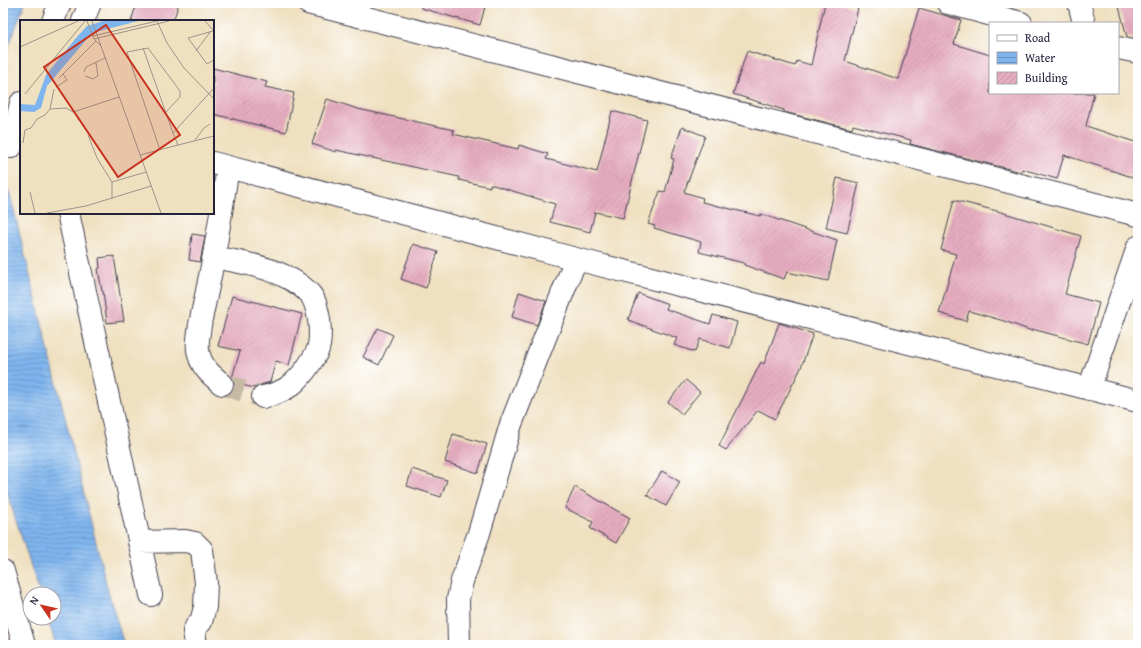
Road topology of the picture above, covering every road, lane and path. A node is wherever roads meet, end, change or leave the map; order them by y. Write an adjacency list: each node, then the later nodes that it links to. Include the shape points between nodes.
1 (60, 3): 6 (street)
2 (90, 3): 7 (street)
3 (308, 3): 16 (street)
4 (948, 3): 8 (street)
5 (1079, 3): 9 (street)
6 (53, 20)
7 (83, 20)
8 (1017, 22)
9 (1084, 22)
10 (1119, 48): 11 (street)
11 (1138, 52)
12 (16, 105): 13 (street)
13 (12, 148)
14 (221, 165): 18 (street); 19 (street)
15 (68, 214): 24 (street)
16 (1138, 215)
17 (1138, 247): 21 (street)
18 (214, 258): 20 (street, via 198,350 207,372); 22 (street, via 269,270 299,285 310,294 317,306 319,342 312,360 290,386 278,394)
19 (576, 258): 21 (street); 29 (street, via 511,424 462,581 458,600)
20 (222, 384)
21 (1089, 389): 23 (street)
22 (263, 397)
23 (1138, 401)
24 (139, 542): 26 (street); 28 (street, via 186,541 195,543 202,550 206,583 205,607 201,622 194,631)
25 (3, 571): 27 (street)
26 (151, 595)
27 (24, 645)
28 (196, 645)
29 (459, 645)

